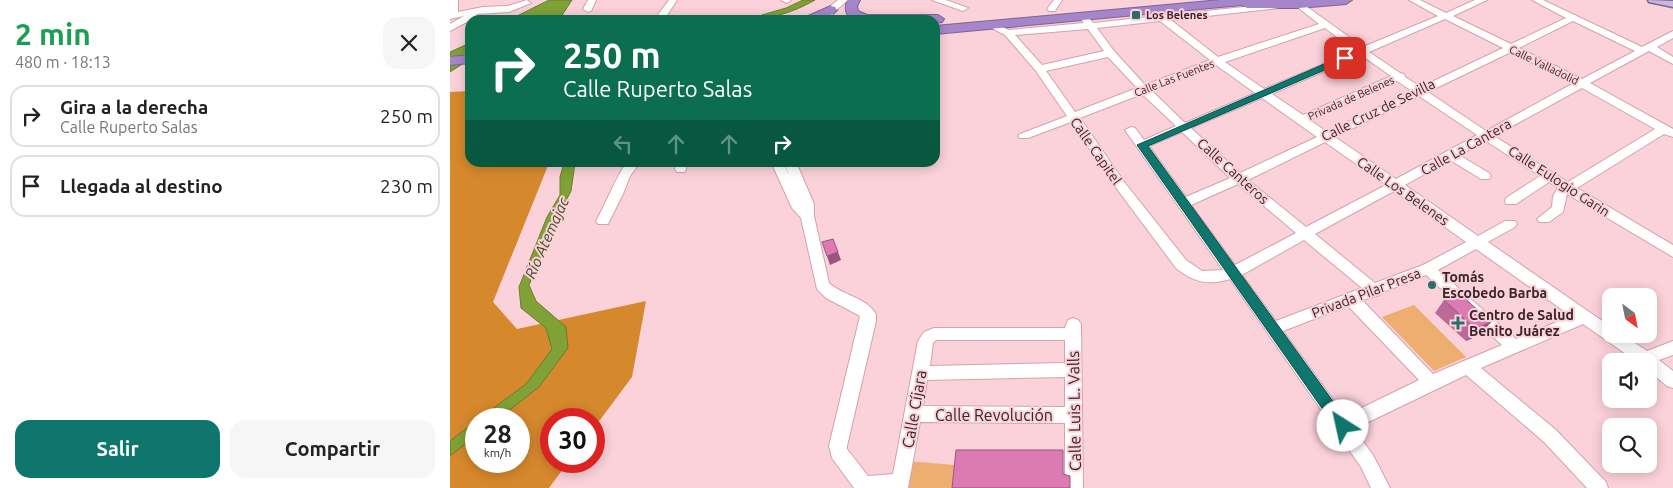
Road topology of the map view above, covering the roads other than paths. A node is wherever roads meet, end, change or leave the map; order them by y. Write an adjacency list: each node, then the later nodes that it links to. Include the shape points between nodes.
1 (454, 0): 22 (street)
2 (496, 0): 21 (street)
3 (673, 0): 24 (street)
4 (844, 0): 25 (street)
5 (854, 0): 26 (street); 27 (highway, via 852,12)
6 (937, 0): 20 (street)
7 (1133, 0): 15 (highway)
8 (1261, 0): 18 (highway)
9 (1346, 0): 16 (highway)
10 (1413, 0): 29 (street, Calle Valladolid)
11 (1483, 0): 29 (street)
12 (1536, 0): 30 (street)
13 (1653, 0): 17 (main road)
14 (527, 3): 21 (street, via 509,9)
15 (1055, 4): 35 (highway)
16 (1299, 4): 19 (highway); 34 (street, Calle Eulogio Garin)
17 (1673, 4)
18 (1211, 5): 19 (highway); 28 (highway)
19 (1280, 5): 31 (street)
20 (963, 8)
21 (483, 10): 22 (street); 23 (street)
22 (451, 15)
23 (474, 15)
24 (662, 15)
25 (831, 15)
26 (832, 15)
27 (858, 15)
28 (1084, 16): 33 (highway); 37 (street, Calle Canteros)
29 (1446, 16): 41 (street, Calle Valladolid); 43 (street)
30 (1573, 18): 41 (street, Calle Cruz de Sevilla); 42 (street)
31 (1164, 19): 37 (street); 46 (street, Calle Los Belenes)
32 (465, 20): 38 (street)
33 (990, 24): 36 (highway); 39 (street, Calle Capitel)
34 (1326, 25): 43 (street, Calle Eulogio Garin); 46 (street, Calle Las Fuentes)
35 (940, 27)
36 (940, 27)
37 (1091, 27): 39 (street); 44 (street, Calle Canteros)
38 (450, 28)
39 (1008, 33): 49 (street, Calle Capitel)
40 (1673, 34): 42 (street, Calle La Cantera)
41 (1509, 48): 52 (street, Calle Valladolid); 54 (street, Calle Cruz de Sevilla)
42 (1645, 48): 47 (street); 52 (street, Calle La Cantera)
43 (1361, 51): 51 (street, Calle Eulogio Garin); 55 (street)
44 (1110, 53): 49 (street); 53 (street, Calle Canteros)
45 (465, 61): 48 (highway)
46 (1217, 61): 53 (street, Calle Las Fuentes); 55 (street, Calle Los Belenes)
47 (1673, 61)
48 (451, 68): 50 (highway)
49 (1040, 69): 56 (street, Calle Capitel)
50 (465, 70)
51 (1400, 76): 54 (street, Calle Eulogio Garin); 57 (street, Privada de Belenes)
52 (1582, 83): 60 (street, Calle Valladolid); 61 (street, Calle La Cantera)
53 (1144, 90): 56 (street, Calle Las Fuentes); 58 (street, Calle Canteros)
54 (1420, 90): 61 (street, Calle Eulogio Garin); 63 (street, Calle Cruz de Sevilla)
55 (1264, 93): 57 (street, Calle Los Belenes); 58 (street)
56 (1073, 117): 62 (street, Calle Las Fuentes); 85 (street, Calle Capitel, via 1181,264)
57 (1302, 120): 63 (street, Calle Los Belenes)
58 (1183, 127): 64 (street); 71 (street, Calle Canteros)
59 (1131, 130): 64 (street)
60 (1668, 131): 73 (street)
61 (1487, 135): 65 (street, Calle La Cantera); 70 (street, Calle Eulogio Garin)
62 (1024, 136)
63 (1325, 136): 71 (street, Calle Cruz de Sevilla); 72 (street, Calle Los Belenes)
64 (1142, 145): 75 (street)
65 (1450, 154): 69 (street); 72 (street, Calle La Cantera)
66 (630, 167): 78 (street)
67 (779, 167): 76 (street, via 799,208)
68 (792, 167): 76 (street, via 808,204)
69 (1485, 176)
70 (1549, 176): 73 (street, Calle Eulogio Garin); 74 (street)
71 (1239, 179): 75 (street, Calle Cruz de Sevilla); 80 (street, Calle Canteros)
72 (1396, 185): 80 (street, Calle La Cantera); 81 (street, Calle Los Belenes)
73 (1568, 188): 77 (street, via 1558,196 1558,208); 82 (street, Calle Eulogio Garin)
74 (1511, 200)
75 (1183, 203): 84 (street)
76 (807, 216): 104 (street, via 822,285 831,294 868,314 838,446 838,452)
77 (1544, 220)
78 (603, 221)
79 (1510, 224): 81 (street, Privada Pilar Presa)
80 (1306, 234): 84 (street, Calle La Cantera); 86 (street, Calle Canteros)
81 (1477, 242): 83 (street, Privada Pilar Presa); 88 (street, Calle Los Belenes)
82 (1670, 247)
83 (1428, 269): 86 (street, Privada Pilar Presa); 91 (street)
84 (1233, 273): 85 (street, Calle La Cantera); 89 (street)
85 (1202, 279)
86 (1376, 291): 87 (street, Privada Pilar Presa)
87 (1352, 300): 89 (street, Privada Pilar Presa); 100 (street)
88 (1584, 317): 91 (street); 93 (street, Calle Los Belenes)
89 (1273, 328): 103 (street)
90 (1073, 329): 97 (street, Calle Luis L. Valls); 98 (street, Calle Cíjara, via 934,334 926,341)
91 (1515, 347): 95 (street)
92 (1673, 348): 94 (street)
93 (1636, 353)
94 (1657, 356)
95 (1468, 367): 100 (street); 107 (street, via 1550,436)
96 (1657, 369): 99 (street, Calle Los Belenes)
97 (1073, 370): 98 (street); 102 (street, Calle Luis L. Valls)
98 (920, 373): 101 (street, Calle Cíjara)
99 (1673, 381)
100 (1431, 382): 103 (street)
101 (914, 414): 102 (street, Calle Revolución); 104 (street, Calle Cíjara, via 901,483)
102 (1074, 415): 105 (street, Calle Luis L. Valls)
103 (1343, 426): 106 (street)
104 (864, 486)
105 (1074, 488)
106 (1381, 488)
107 (1599, 488)

